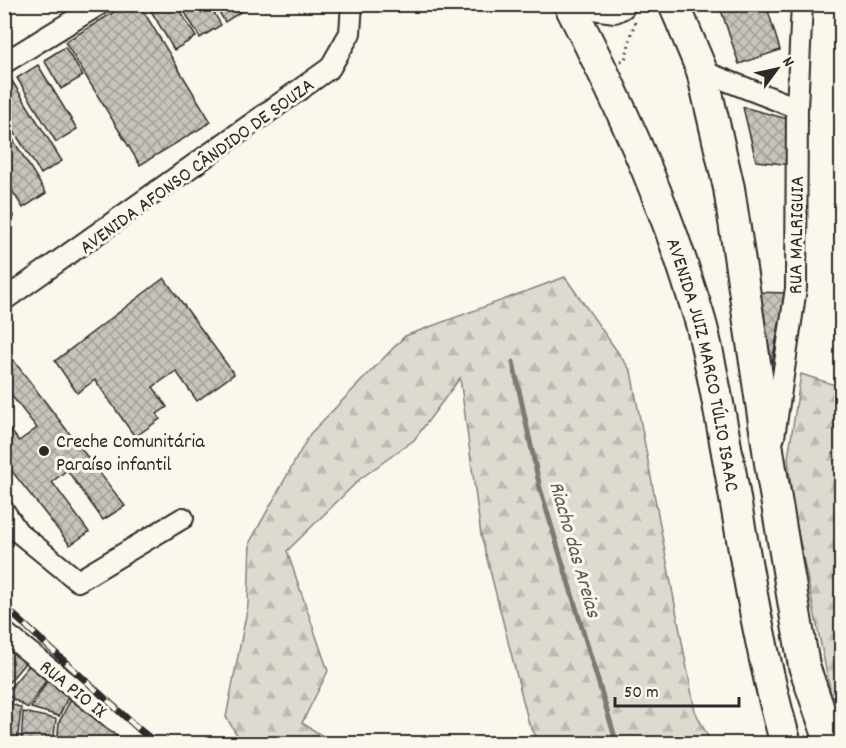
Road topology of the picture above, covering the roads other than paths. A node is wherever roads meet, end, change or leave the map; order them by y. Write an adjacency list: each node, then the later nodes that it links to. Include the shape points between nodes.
1 (100, 4): 8 (street)
2 (352, 4): 11 (street, AVENIDA AFONSO CÂNDIDO DE SOUZA, via 350,33 330,68)
3 (569, 4): 17 (main road, AVENIDA JUIZ MARCO TÚLIO ISAAC, via 649,172 705,338 764,658)
4 (591, 4): 7 (main road)
5 (674, 4): 9 (main road, AVENIDA JUIZ MARCO TÚLIO ISAAC)
6 (802, 4): 10 (street, RUA MALRIGUIA)
7 (628, 10)
8 (4, 63)
9 (702, 71): 10 (street); 12 (main road, AVENIDA JUIZ MARCO TÚLIO ISAAC, via 729,188)
10 (797, 108): 12 (street, RUA MALRIGUIA, via 796,288)
11 (4, 300)
12 (770, 464): 18 (main road, AVENIDA JUIZ MARCO TÚLIO ISAAC, via 804,666)
13 (4, 510): 14 (street, via 18,532 78,581)
14 (183, 518)
15 (4, 632): 16 (street, RUA PIO IX)
16 (144, 744)
17 (786, 744)
18 (831, 744)

